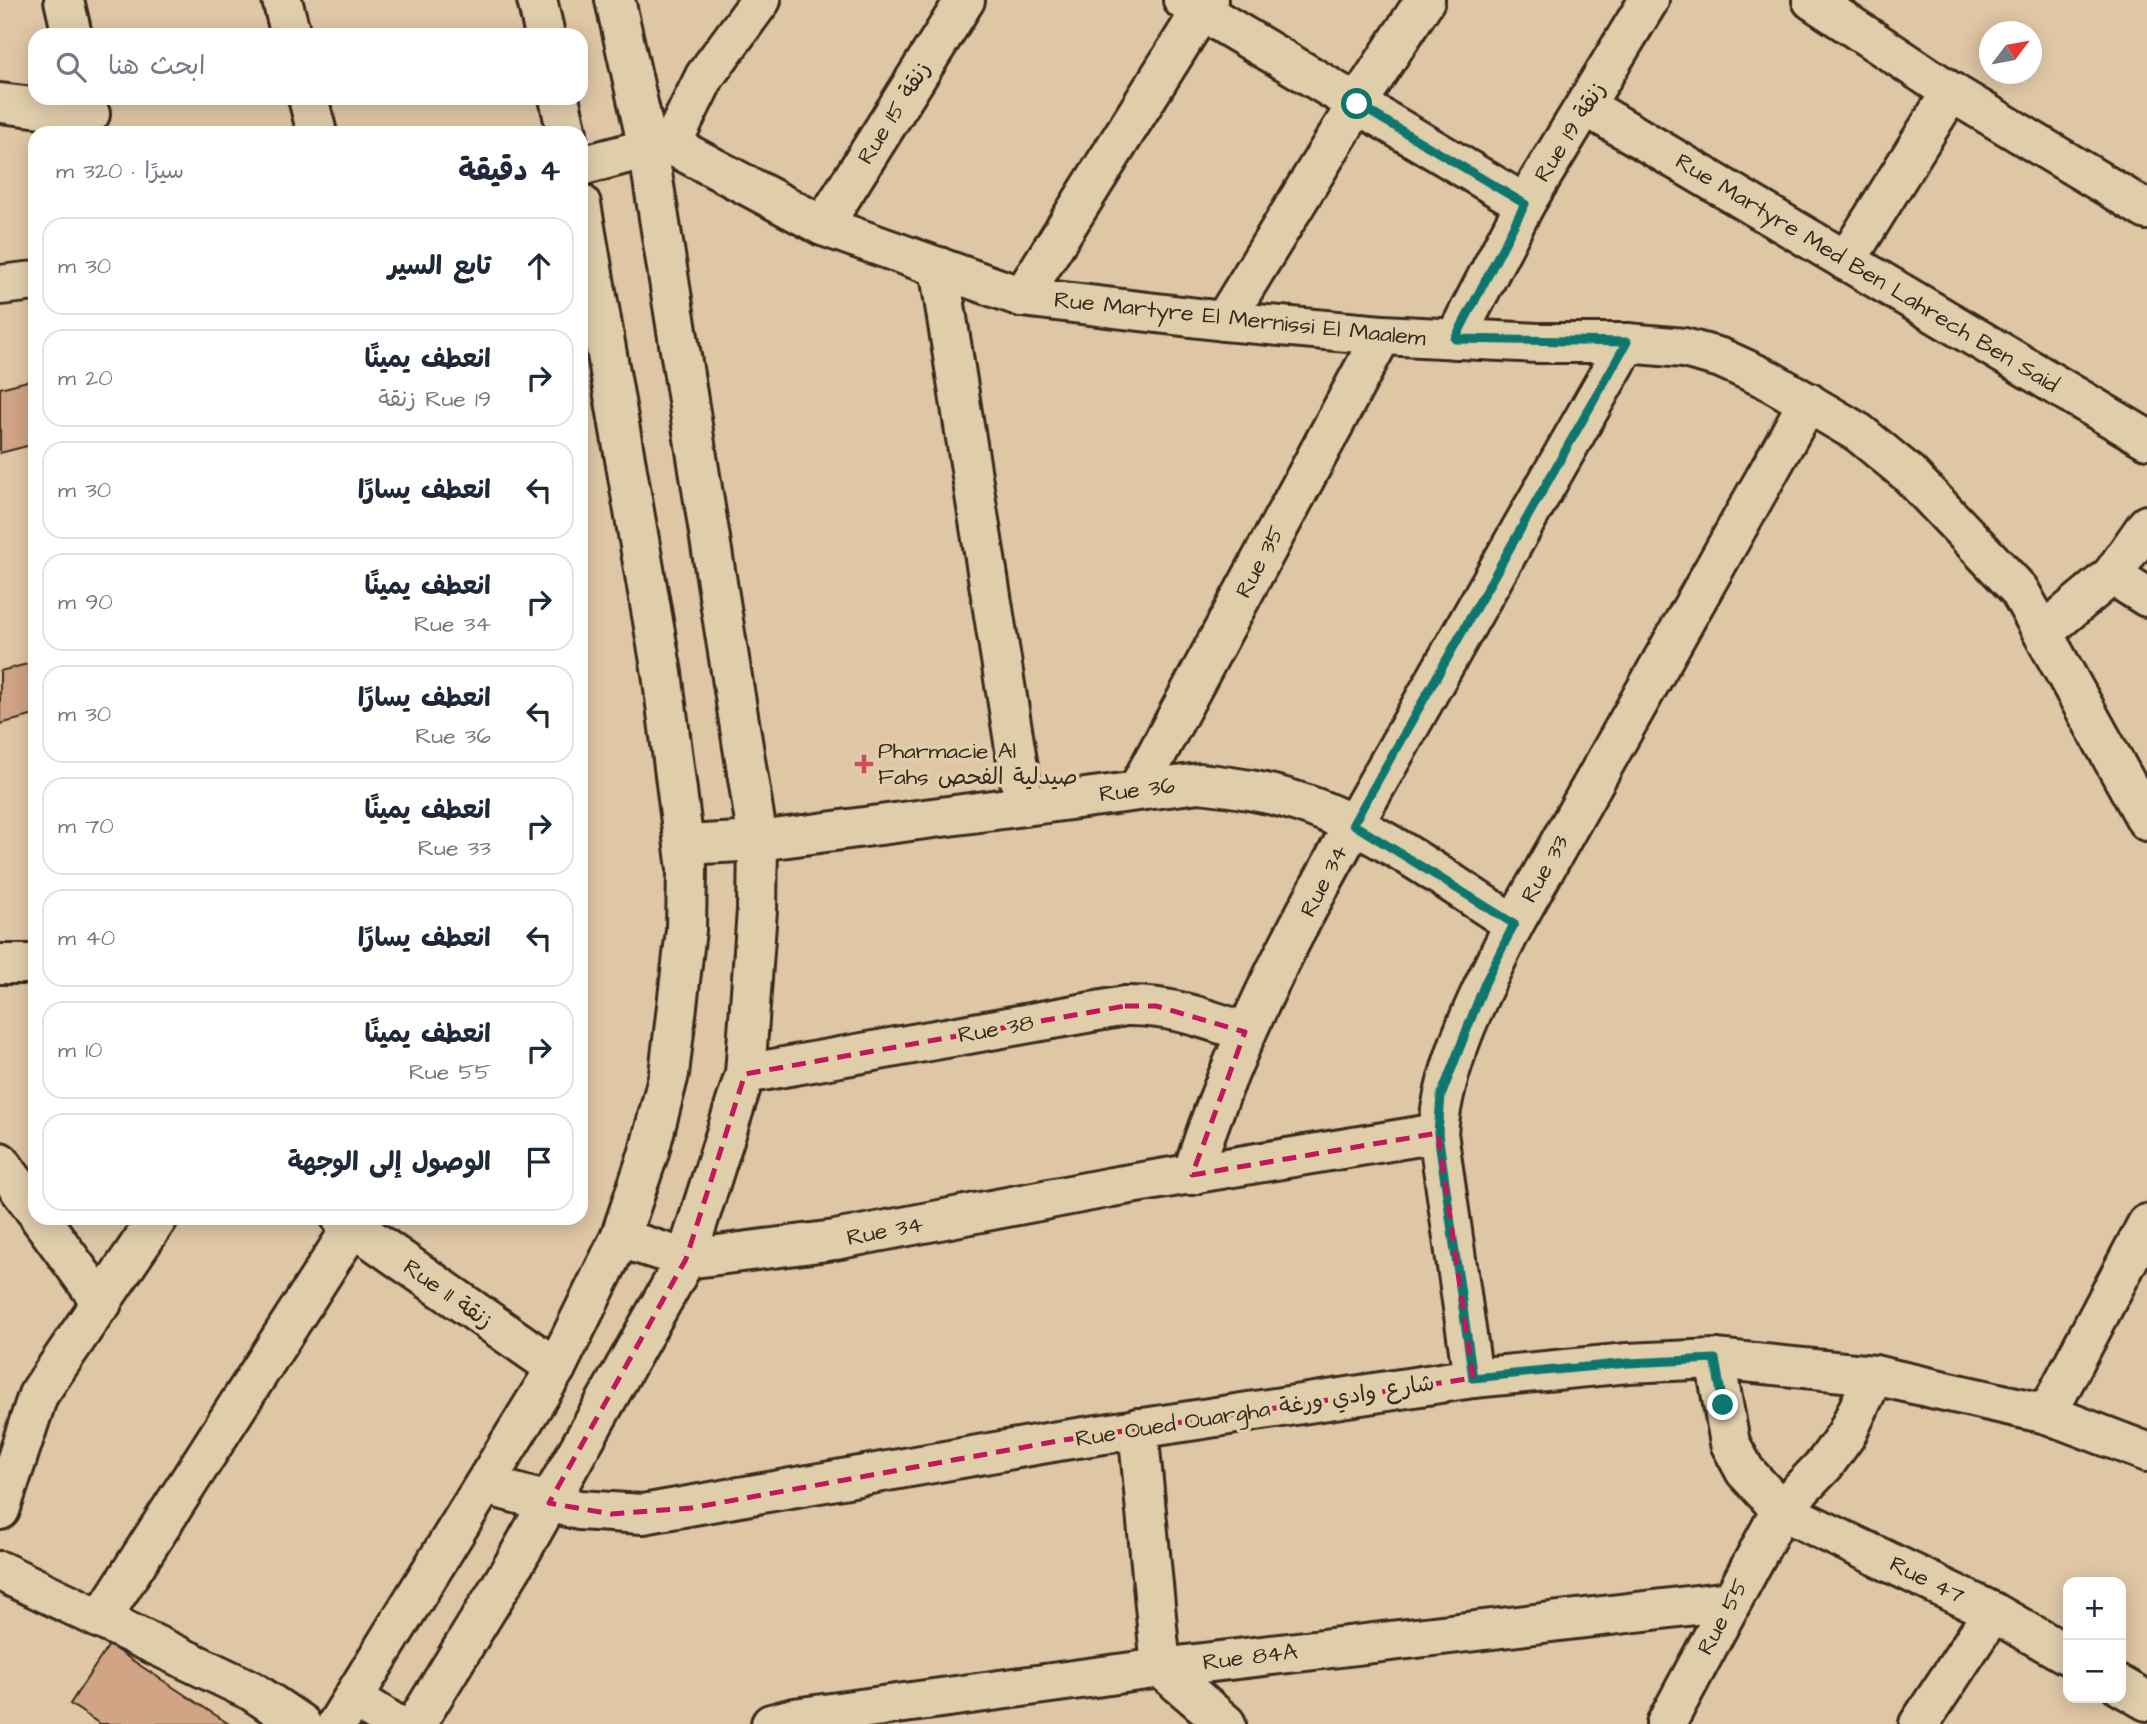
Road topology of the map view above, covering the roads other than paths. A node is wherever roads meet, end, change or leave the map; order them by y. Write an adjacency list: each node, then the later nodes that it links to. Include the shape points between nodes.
1 (64, 0): 11 (street)
2 (282, 0): 12 (street)
3 (537, 0): 13 (street)
4 (615, 0): 23 (street)
5 (761, 0): 23 (street)
6 (965, 0): 27 (street, Rue 15 زنقة)
7 (1425, 0): 16 (street)
8 (1649, 0): 19 (street, Rue 19 زنقة)
9 (1812, 0): 14 (street)
10 (1197, 4): 16 (street); 33 (street)
11 (70, 28)
12 (289, 28)
13 (543, 28)
14 (1951, 92): 26 (street); 29 (street)
15 (0, 103): 20 (street)
16 (1357, 104): 25 (street); 34 (street)
17 (309, 105): 21 (street)
18 (561, 105): 22 (street)
19 (1587, 107): 25 (street, Rue 19 زنقة); 29 (street, Rue Martyre Med Ben Lahrech Ben Said)
20 (90, 115)
21 (315, 126)
22 (565, 126)
23 (659, 147): 24 (street); 27 (street, Rue Martyre El Mernissi El Maalem); 48 (street)
24 (588, 164)
25 (1525, 204): 36 (street, Rue 19 زنقة)
26 (2147, 210)
27 (823, 226): 30 (street, Rue Martyre El Mernissi El Maalem)
28 (588, 245): 49 (street, via 662,673)
29 (1846, 261): 39 (street, Rue Martyre Med Ben Lahrech Ben Said)
30 (939, 267): 33 (street, Rue Martyre El Mernissi El Maalem); 45 (street)
31 (28, 282): 32 (street)
32 (0, 285)
33 (1022, 297): 34 (street, Rue Martyre El Mernissi El Maalem)
34 (1224, 321): 35 (street, Rue Martyre El Mernissi El Maalem)
35 (1382, 335): 36 (street, Rue Martyre El Mernissi El Maalem); 44 (street, Rue 35)
36 (1455, 339): 37 (street, Rue Martyre El Mernissi El Maalem)
37 (1627, 342): 38 (street, Rue Martyre El Mernissi El Maalem, via 1684,348 1721,358); 47 (street, Rue 34)
38 (1808, 402): 43 (street, Rue Martyre El Mernissi El Maalem, via 1859,433 1909,474 2019,590); 50 (street, Rue 33)
39 (2147, 439)
40 (2147, 525): 41 (street)
41 (2112, 575): 42 (street); 43 (street)
42 (2147, 597)
43 (2044, 632): 46 (street, Rue Martyre El Mernissi El Maalem)
44 (1138, 789): 45 (street, Rue 36); 47 (street, Rue 36, via 1199,783 1247,788 1305,804)
45 (1024, 805): 48 (street, Rue 36)
46 (2147, 821)
47 (1353, 824): 50 (street, Rue 36); 53 (street, Rue 34)
48 (758, 841): 49 (street, Rue 36); 54 (street)
49 (685, 845): 64 (street, via 686,930 669,1074)
50 (1514, 924): 55 (street, Rue 33, via 1485,983 1441,1096)
51 (0, 964): 52 (street)
52 (28, 964)
53 (1245, 1032): 54 (street, Rue 38, via 1184,1010 1125,1006); 57 (street, Rue 34)
54 (745, 1074): 65 (street)
55 (1438, 1133): 57 (street, Rue 34); 70 (street, Rue 33)
56 (0, 1162): 58 (street)
57 (1192, 1175): 65 (street, Rue 34, via 835,1240)
58 (28, 1200)
59 (2147, 1224): 71 (street)
60 (45, 1225): 66 (street)
61 (153, 1225): 66 (street)
62 (349, 1225): 81 (street)
63 (355, 1225): 68 (street, Rue 11 زنقة)
64 (621, 1238): 65 (street, Rue 34); 68 (street)
65 (685, 1259): 75 (street)
66 (102, 1303): 76 (street, via 38,1395)
67 (1715, 1359): 69 (street, Rue Oued Ouargha شارع وادي ورغة); 70 (street, Rue Oued Ouargha شارع وادي ورغة); 77 (street, via 1730,1443 1745,1471)
68 (556, 1368): 74 (street)
69 (1874, 1375): 71 (street, Rue Oued Ouargha شارع وادي ورغة); 77 (street, Rue 55, via 1846,1435)
70 (1473, 1378): 72 (street, Rue Oued Ouargha شارع وادي ورغة)
71 (2047, 1414): 73 (street, Rue Oued Ouargha شارع وادي ورغة)
72 (1138, 1429): 75 (street, Rue Oued Ouargha شارع وادي ورغة, via 643,1514 611,1514); 83 (street)
73 (2147, 1452)
74 (485, 1485): 75 (street, Rue Oued Ouargha شارع وادي ورغة); 86 (street)
75 (549, 1503): 89 (street)
76 (0, 1510)
77 (1782, 1510): 79 (street, Rue 55); 80 (street, Rue 47)
78 (0, 1571): 81 (street)
79 (1730, 1601): 83 (street, Rue 84A); 92 (street, Rue 55)
80 (1993, 1612): 82 (street, Rue 47); 93 (street)
81 (101, 1619): 87 (street, via 252,1690)
82 (2063, 1652)
83 (1161, 1668): 90 (street, Rue 84A); 91 (street)
84 (2126, 1689): 85 (street)
85 (2147, 1701)
86 (345, 1711): 88 (street)
87 (301, 1724)
88 (395, 1724)
89 (416, 1724)
90 (771, 1724)
91 (1226, 1724)
92 (1666, 1724)
93 (1919, 1724)

